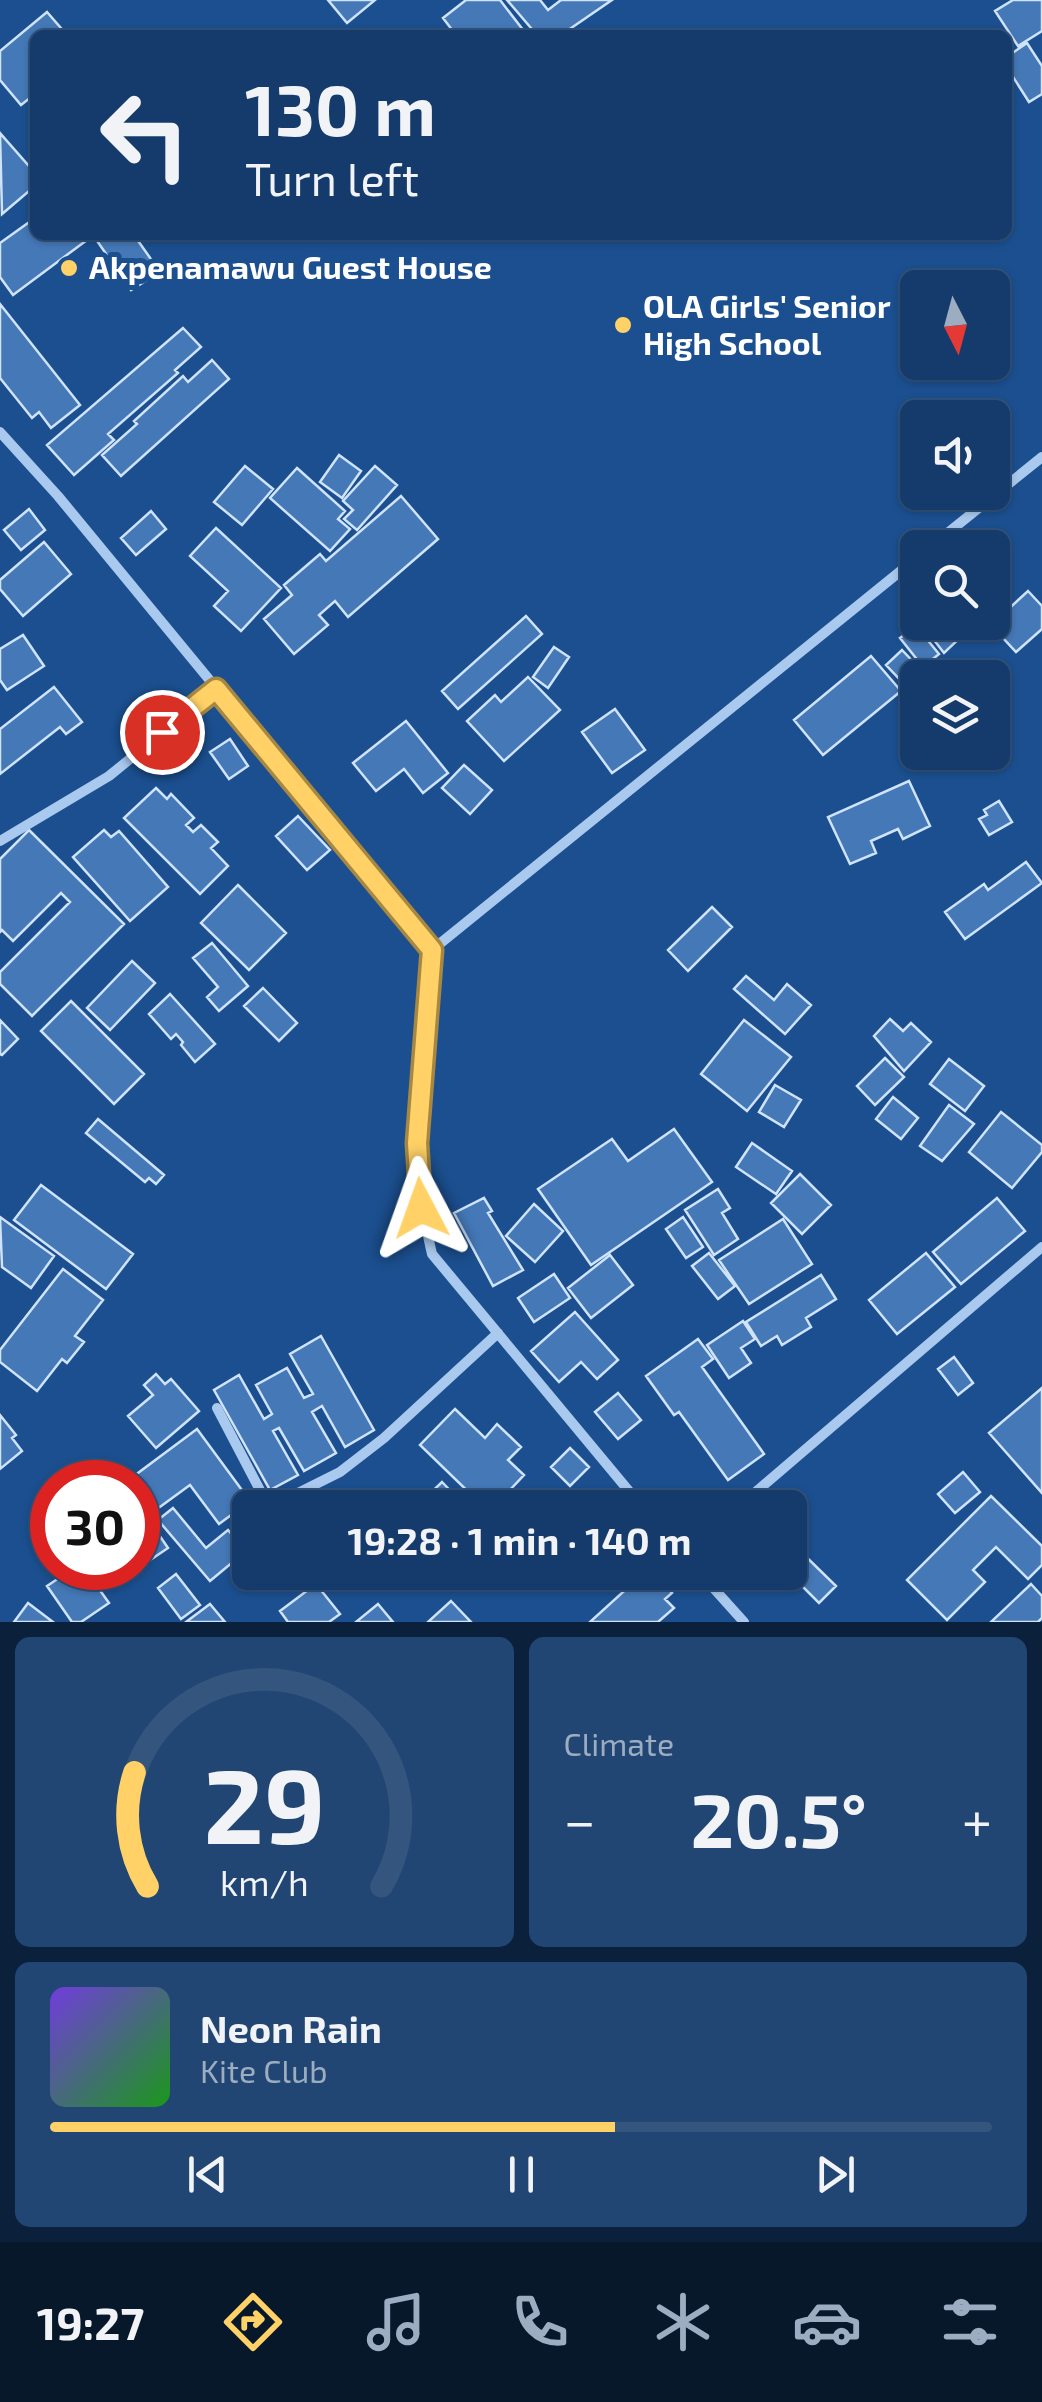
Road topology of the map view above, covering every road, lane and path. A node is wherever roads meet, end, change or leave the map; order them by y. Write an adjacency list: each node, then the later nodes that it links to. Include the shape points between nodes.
1 (1, 437): 5 (street, via 58,496)
2 (1042, 457): 3 (street)
3 (951, 530)
4 (900, 572): 7 (street)
5 (216, 689): 6 (street, via 110,776); 7 (street)
6 (0, 841)
7 (432, 950): 9 (street, via 417,1143 421,1208 432,1254)
8 (1042, 1246): 12 (street)
9 (498, 1334): 10 (street, via 369,1450 282,1501 262,1494); 11 (street)
10 (216, 1408)
11 (628, 1490)
12 (758, 1490)
13 (715, 1590): 14 (street)
14 (744, 1622)

